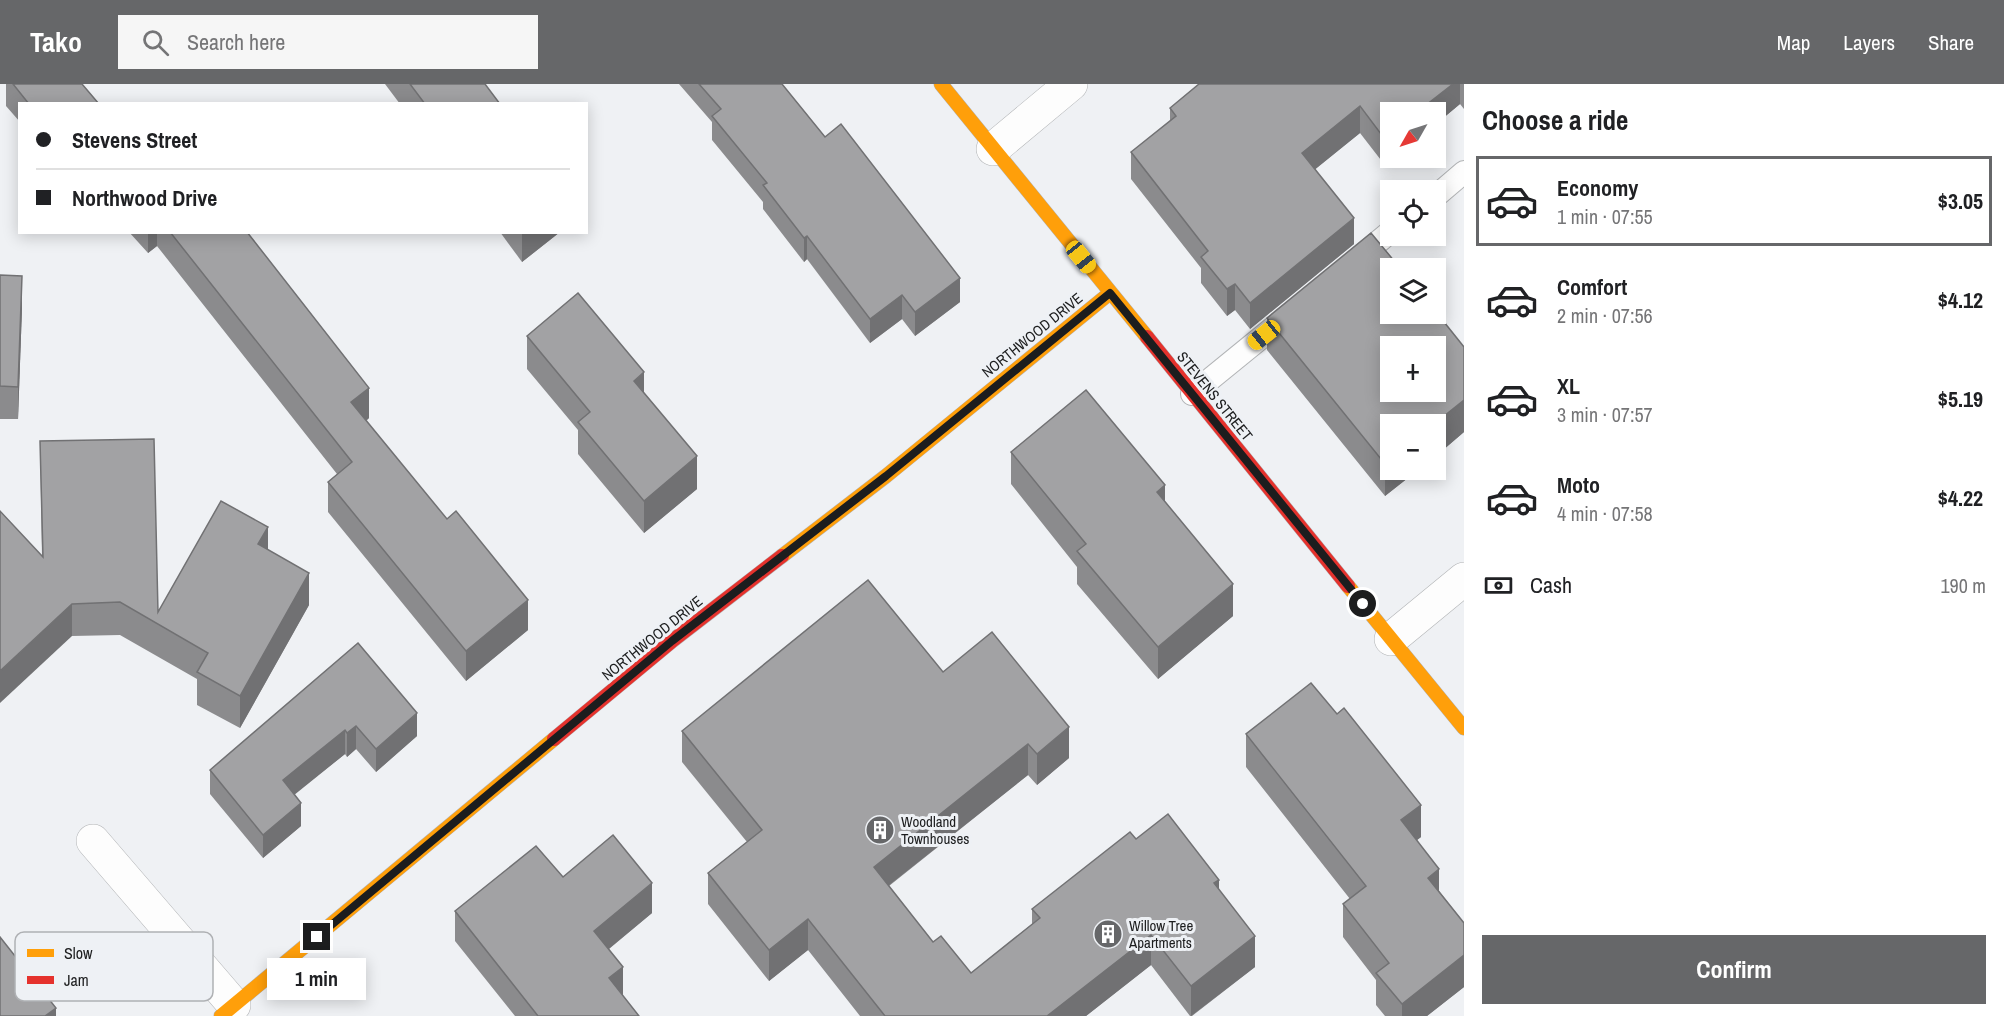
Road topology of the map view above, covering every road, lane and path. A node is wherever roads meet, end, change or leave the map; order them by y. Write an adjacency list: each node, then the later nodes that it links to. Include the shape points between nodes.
1 (941, 84): 3 (street, STEVENS STREET)
2 (1071, 84): 3 (street)
3 (993, 149): 8 (street, STEVENS STREET)
4 (1464, 172): 5 (lane)
5 (1446, 187)
6 (1380, 240): 7 (lane)
7 (1336, 276)
8 (1110, 293): 10 (street, STEVENS STREET); 17 (street, NORTHWOOD DRIVE, via 886,476 672,641)
9 (1309, 298): 10 (lane)
10 (1192, 394): 12 (street, STEVENS STREET)
11 (1464, 579): 12 (street)
12 (1391, 639): 13 (street, STEVENS STREET)
13 (1464, 728)
14 (93, 841): 15 (street)
15 (165, 932)
16 (213, 992): 17 (street)
17 (228, 1011)

